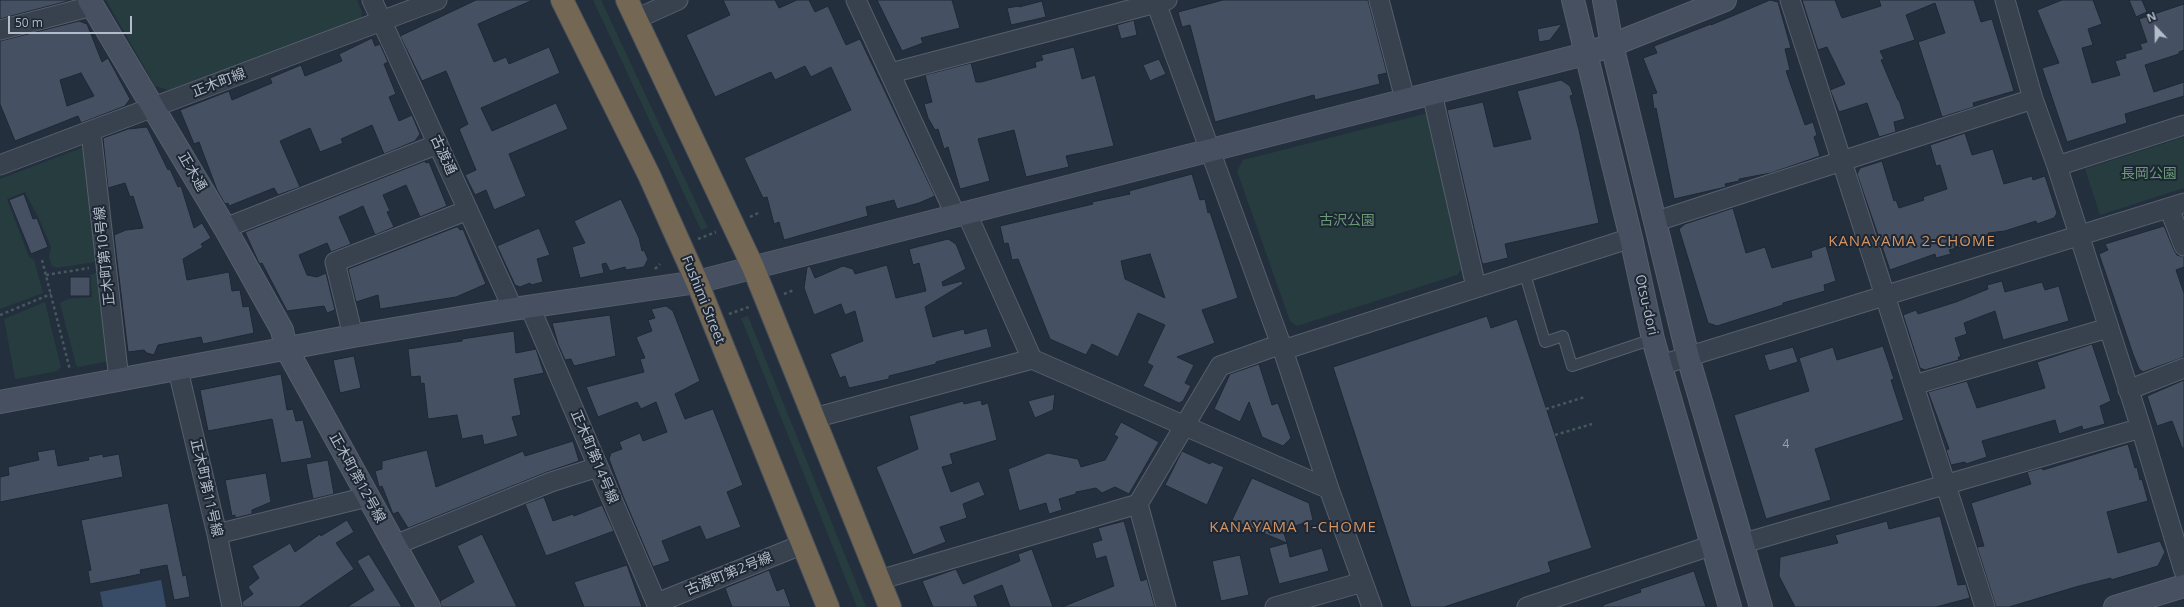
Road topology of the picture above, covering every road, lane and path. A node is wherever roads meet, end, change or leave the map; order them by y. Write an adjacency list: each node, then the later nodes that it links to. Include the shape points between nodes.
1 (372, 0): 16 (street, 古渡通)
2 (437, 0): 16 (street, 正木町線)
3 (562, 0): 41 (highway, Fushimi Street, via 649,175)
4 (627, 0): 15 (highway)
5 (678, 0): 15 (street)
6 (856, 0): 20 (street)
7 (1379, 0): 22 (street)
8 (1572, 0): 19 (street, Otsu-dori)
9 (1604, 0): 18 (street, Otsu-dori)
10 (1724, 0): 18 (street)
11 (1790, 0): 29 (street)
12 (1160, 1): 20 (street); 28 (street)
13 (2010, 1): 23 (street)
14 (90, 3): 17 (street); 24 (street, 正木通)
15 (636, 19): 37 (highway)
16 (382, 21): 24 (street, 正木町線); 27 (street, 古渡通)
17 (0, 30)
18 (1612, 45): 19 (street); 36 (street, Otsu-dori)
19 (1585, 54): 21 (street); 40 (street, Otsu-dori)
20 (891, 73): 35 (street)
21 (1432, 93): 22 (street); 49 (street)
22 (1404, 99): 28 (street)
23 (2033, 99): 29 (street); 31 (street)
24 (154, 107): 26 (street, 正木町線); 38 (street, 正木通)
25 (2184, 125): 31 (street)
26 (91, 132): 30 (street, 正木町線); 44 (street, 正木町第10号線)
27 (438, 144): 33 (street, 古渡通); 38 (street)
28 (1209, 152): 35 (street); 60 (street)
29 (1842, 162): 36 (street); 52 (street)
30 (0, 165)
31 (2057, 166): 39 (street)
32 (2177, 206): 39 (street); 42 (street)
33 (468, 210): 54 (street, 古渡通); 58 (street, via 335,262)
34 (758, 214): 37 (path)
35 (961, 215): 45 (street); 63 (street)
36 (1654, 222): 62 (street, Otsu-dori)
37 (733, 224): 41 (path); 45 (highway)
38 (225, 228): 61 (street, 正木通, via 282,330)
39 (2079, 235): 52 (street); 57 (street)
40 (1631, 238): 46 (street); 59 (street, Otsu-dori)
41 (681, 246): 48 (highway, Fushimi Street)
42 (2184, 246)
43 (42, 260): 47 (path)
44 (106, 265): 47 (path); 68 (street, 正木町第10号線)
45 (753, 267): 48 (street); 53 (highway)
46 (1524, 271): 49 (street); 59 (lane, via 1545,342 1563,336 1572,366)
47 (46, 275): 51 (path)
48 (697, 282): 54 (street); 56 (highway, Fushimi Street)
49 (1476, 287): 60 (street)
50 (794, 290): 53 (path)
51 (51, 294): 55 (path); 67 (path)
52 (1885, 294): 62 (street); 69 (street)
53 (766, 300): 56 (path); 74 (highway)
54 (522, 308): 58 (street); 79 (street, 正木町第14号線)
55 (0, 315)
56 (712, 321): 87 (highway, Fushimi Street)
57 (2108, 328): 69 (street); 70 (street)
58 (353, 336): 61 (street)
59 (1653, 339): 64 (street, Otsu-dori)
60 (1282, 347): 76 (street, via 1220,366); 81 (street)
61 (286, 348): 66 (street); 82 (street, 正木町第12号線)
62 (1688, 357): 64 (street); 85 (street, Otsu-dori)
63 (1032, 359): 74 (street); 76 (street)
64 (1661, 364): 88 (street, Otsu-dori)
65 (2184, 368): 70 (street)
66 (178, 370): 68 (street); 84 (street, 正木町第11号線)
67 (71, 374)
68 (119, 380): 72 (street)
69 (1914, 385): 80 (street)
70 (2128, 390): 77 (street)
71 (1584, 397): 73 (path)
72 (0, 402)
73 (1546, 409)
74 (814, 418): 90 (highway)
75 (1592, 424): 78 (path)
76 (1184, 426): 81 (street); 83 (street)
77 (2141, 428): 80 (street); 89 (street)
78 (1555, 435)
79 (598, 467): 86 (street, via 551,482); 94 (street, 正木町第14号線)
80 (1946, 485): 85 (street); 105 (street)
81 (1329, 489): 91 (street)
82 (367, 497): 84 (street); 86 (street, 正木町第12号線)
83 (1138, 504): 90 (street); 99 (street)
84 (217, 534): 95 (street, 正木町第11号線)
85 (1744, 543): 104 (street, Otsu-dori)
86 (395, 545): 96 (street, 正木町第12号線)
87 (801, 545): 94 (street, 古渡町第2号線); 97 (highway, Fushimi Street)
88 (1713, 545): 93 (street); 103 (street, Otsu-dori)
89 (2184, 571)
90 (879, 580): 98 (highway)
91 (1363, 582): 100 (street); 101 (street)
92 (2184, 586): 106 (street)
93 (1572, 600): 102 (street)
94 (658, 605)
95 (232, 607)
96 (429, 607)
97 (828, 607)
98 (890, 607)
99 (1166, 607)
100 (1275, 607)
101 (1372, 607)
102 (1527, 607)
103 (1730, 607)
104 (1761, 607)
105 (1985, 607)
106 (2115, 607)

